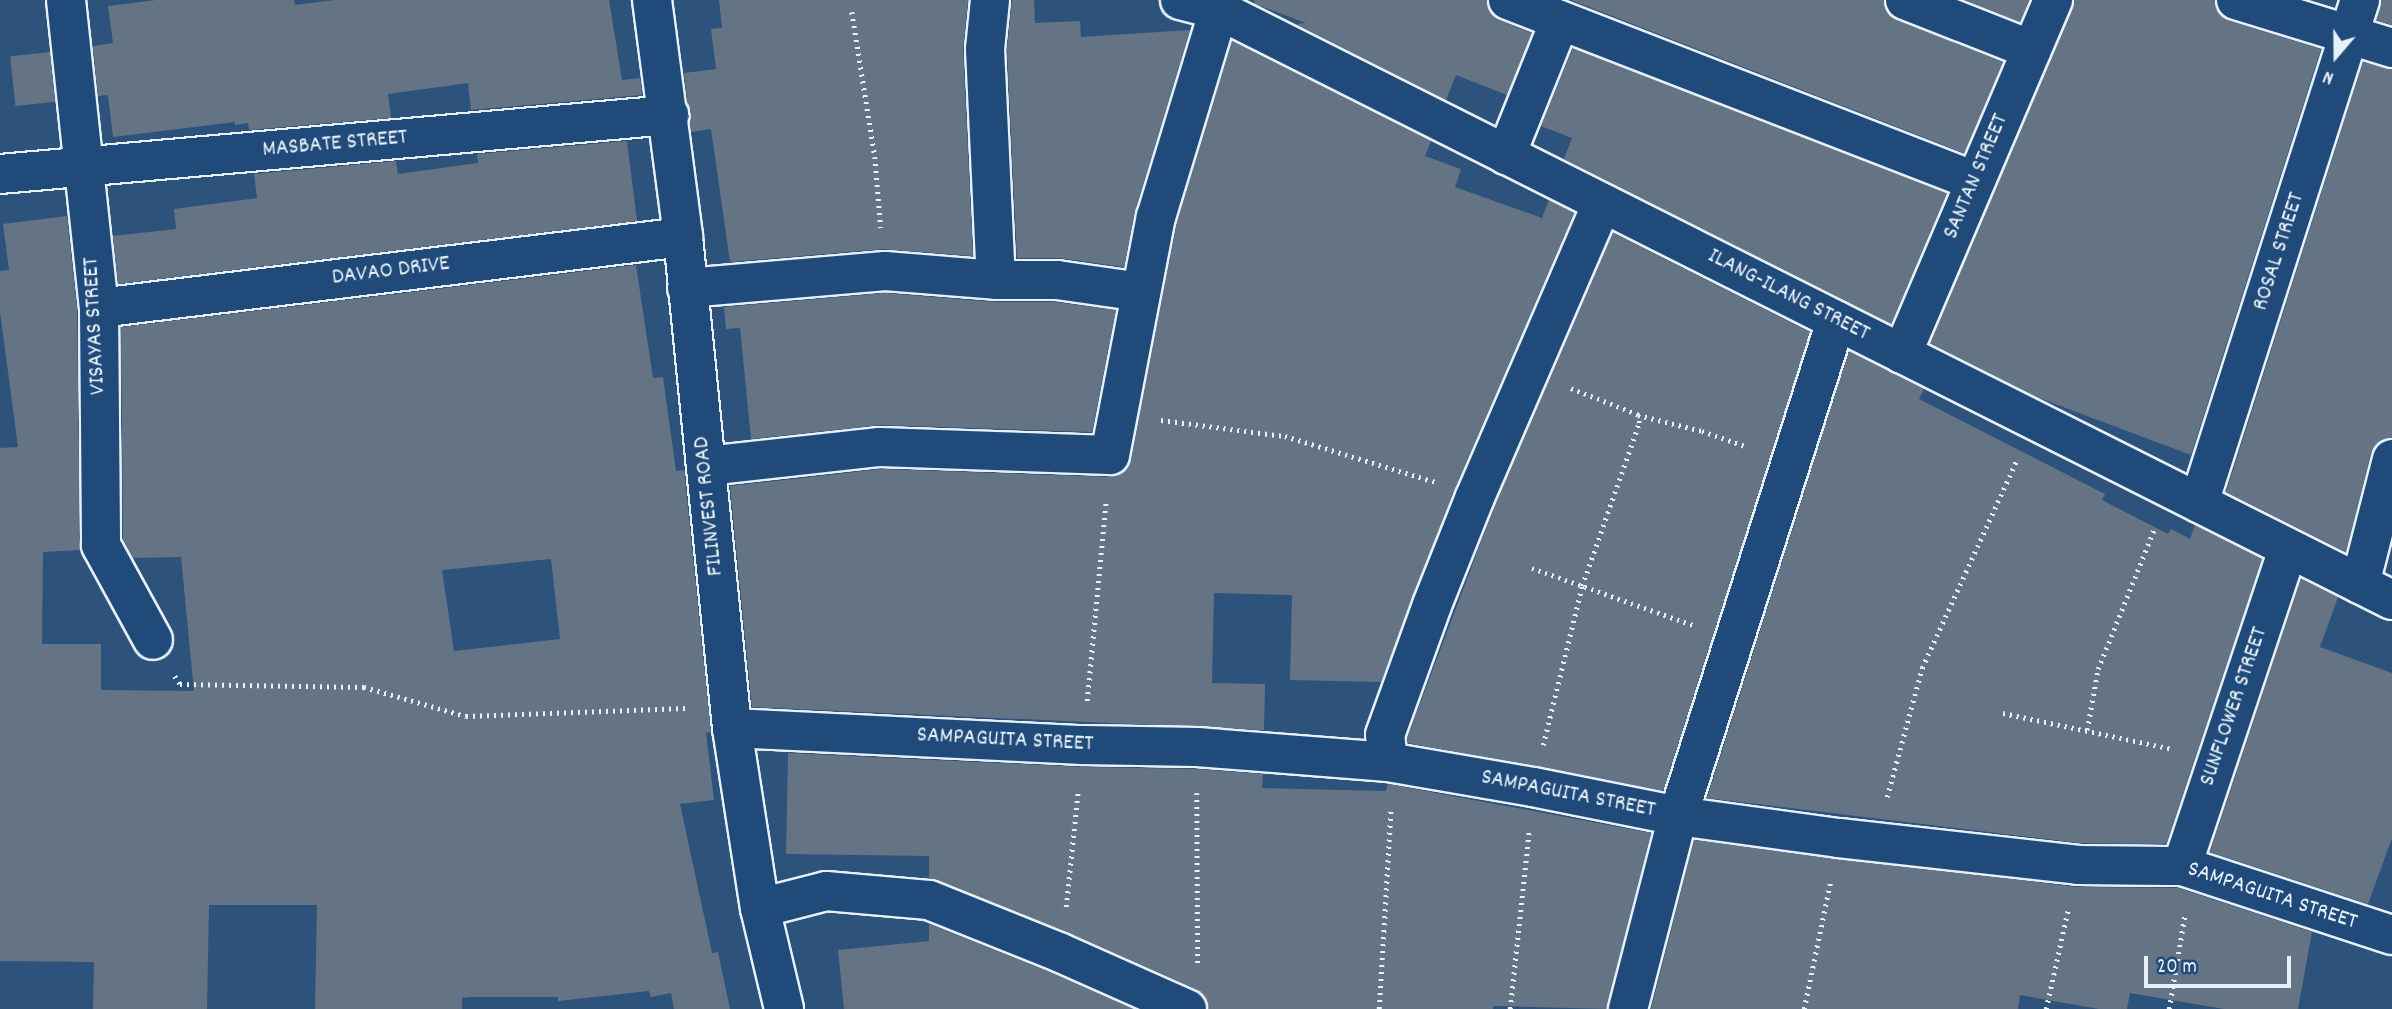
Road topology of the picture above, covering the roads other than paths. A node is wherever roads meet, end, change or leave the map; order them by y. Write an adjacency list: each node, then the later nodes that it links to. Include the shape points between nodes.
1 (66, 0): 17 (street, VISAYAS STREET)
2 (652, 0): 15 (street, FILINVEST ROAD)
3 (990, 0): 22 (street, via 985,49)
4 (1180, 0): 10 (street, ILANG-ILANG STREET)
5 (1508, 0): 11 (street)
6 (1905, 0): 14 (street)
7 (2053, 0): 14 (street, SANTAN STREET)
8 (2236, 0): 12 (street)
9 (2360, 0): 12 (street, ROSAL STREET)
10 (1219, 10): 16 (street, ILANG-ILANG STREET); 24 (street, via 1156,217)
11 (1560, 20): 16 (street); 19 (street)
12 (2349, 37): 13 (street); 30 (street, ROSAL STREET)
13 (2392, 48)
14 (2032, 50): 19 (street, SANTAN STREET)
15 (669, 115): 17 (street, MASBATE STREET); 21 (street, FILINVEST ROAD)
16 (1506, 155): 20 (street, ILANG-ILANG STREET)
17 (83, 167): 18 (street, MASBATE STREET); 25 (street, VISAYAS STREET)
18 (0, 174)
19 (1975, 181): 27 (street, SANTAN STREET)
20 (1602, 203): 26 (street, ILANG-ILANG STREET); 35 (street, via 1475,497 1385,735)
21 (683, 237): 23 (street, FILINVEST ROAD); 25 (street, DAVAO DRIVE)
22 (996, 280): 23 (street, via 885,271); 24 (street, via 1057,280)
23 (687, 288): 29 (street, FILINVEST ROAD)
24 (1141, 292): 29 (street, via 1113,438 880,447)
25 (99, 308): 33 (street, VISAYAS STREET, via 101,545)
26 (1836, 321): 27 (street, ILANG-ILANG STREET); 36 (street)
27 (1902, 354): 30 (street, ILANG-ILANG STREET)
28 (2392, 458): 32 (street)
29 (707, 466): 34 (street, FILINVEST ROAD)
30 (2185, 496): 31 (street, ILANG-ILANG STREET)
31 (2288, 549): 32 (street, ILANG-ILANG STREET); 37 (street, SUNFLOWER STREET)
32 (2376, 592)
33 (153, 640)
34 (730, 717): 35 (street, SAMPAGUITA STREET, via 1083,745 1197,747); 38 (street, FILINVEST ROAD)
35 (1388, 762): 36 (street, SAMPAGUITA STREET)
36 (1678, 816): 37 (street, SAMPAGUITA STREET, via 2078,865); 42 (street)
37 (2182, 866): 39 (street, SAMPAGUITA STREET)
38 (761, 908): 40 (street, FILINVEST ROAD); 41 (street, via 826,891 929,900)
39 (2392, 935)
40 (784, 1009)
41 (1187, 1009)
42 (1628, 1009)

